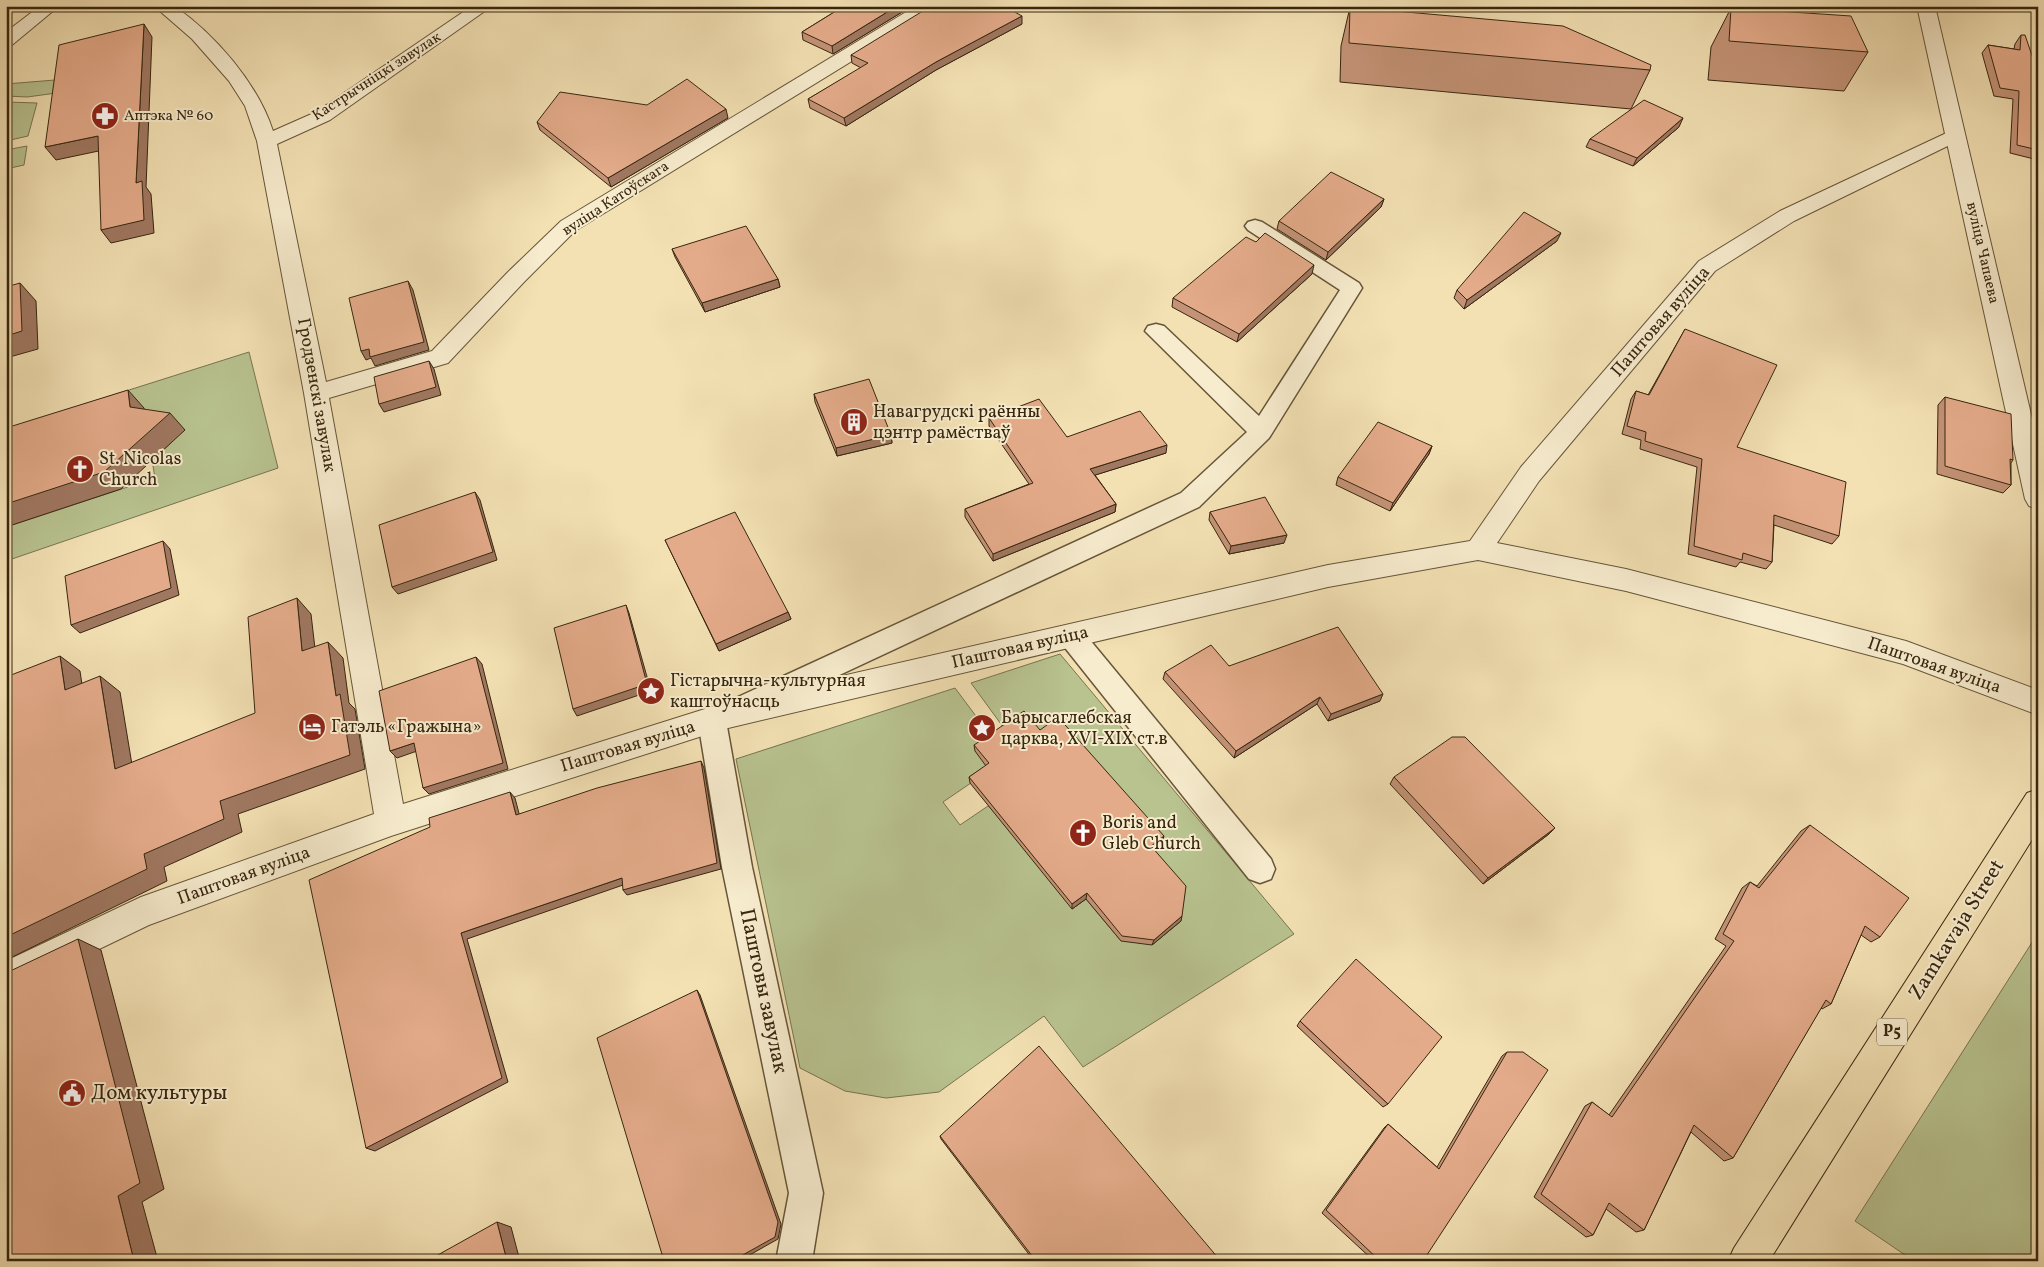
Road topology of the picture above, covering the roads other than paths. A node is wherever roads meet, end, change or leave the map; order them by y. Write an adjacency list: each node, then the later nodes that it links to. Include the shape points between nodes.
1 (51, 6): 6 (street)
2 (162, 6): 8 (street, Гродзенскі завулак, via 218,57 252,101)
3 (484, 6): 8 (street, Кастрычніцкі завулак, via 323,116)
4 (929, 6): 11 (street, вуліца Катоўскага, via 568,226 440,357)
5 (1926, 6): 7 (street, вуліца Чапаева)
6 (6, 42)
7 (1955, 135): 13 (street, вуліца Чапаева); 14 (street, Паштовая вуліца, via 1787,216 1707,266 1530,474)
8 (267, 141): 11 (street, Гродзенскі завулак)
9 (1255, 226): 12 (lane, via 1352,288)
10 (1156, 331): 12 (lane)
11 (316, 393): 19 (street, Гродзенскі завулак)
12 (1261, 432): 17 (lane, via 1190,500)
13 (2038, 499)
14 (1478, 550): 15 (street, Паштовая вуліца, via 1328,576); 16 (street, Паштовая вуліца, via 1626,580 1906,653)
15 (1070, 636): 17 (street, Паштовая вуліца); 20 (lane)
16 (2038, 703)
17 (718, 719): 19 (street, Паштовая вуліца); 22 (lane, Паштовы завулак, via 737,867 806,1193)
18 (2038, 803): 23 (main road, Zamkavaja Street / Р5)
19 (391, 822): 21 (street, Паштовая вуліца, via 141,913)
20 (1260, 869)
21 (6, 978)
22 (794, 1261)
23 (1747, 1261)

